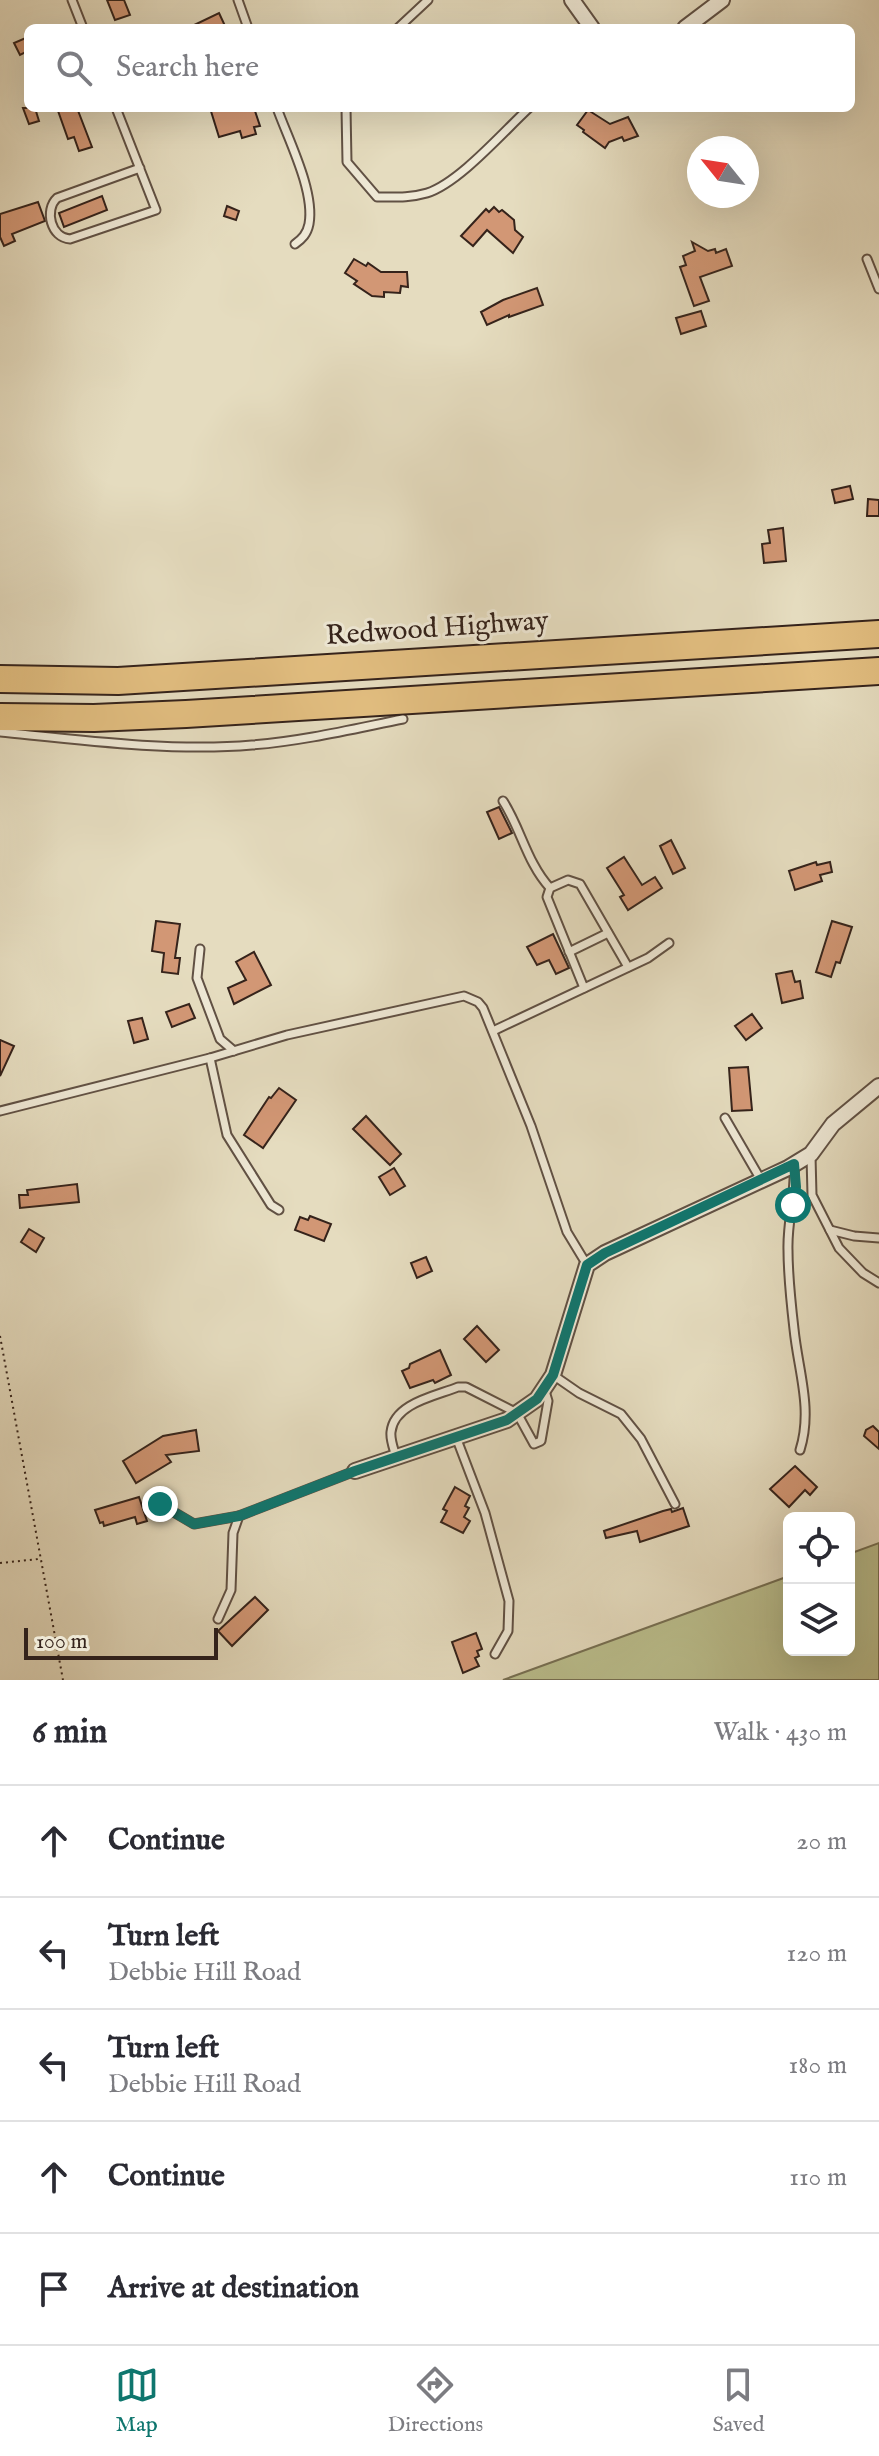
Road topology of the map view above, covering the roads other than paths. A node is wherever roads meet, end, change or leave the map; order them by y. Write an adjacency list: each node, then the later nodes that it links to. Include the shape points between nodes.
1 (72, 0): 6 (lane)
2 (238, 0): 7 (lane)
3 (428, 0): 8 (lane)
4 (572, 0): 9 (street)
5 (722, 0): 10 (street)
6 (81, 24)
7 (247, 24)
8 (402, 24)
9 (589, 24)
10 (690, 24)
11 (118, 112): 15 (lane)
12 (278, 112): 16 (lane, via 308,197 309,227)
13 (346, 112): 14 (lane, via 347,162 356,175 377,197 407,197 453,179)
14 (525, 112)
15 (140, 168): 15 (lane, via 57,198 49,211 58,235 70,239 156,210)
16 (295, 244)
17 (867, 259): 18 (lane)
18 (879, 289)
19 (879, 634): 21 (highway, Redwood Highway, via 131,680)
20 (879, 671): 22 (highway)
21 (0, 679)
22 (682, 683): 23 (highway, via 140,716); 24 (highway)
23 (0, 717)
24 (403, 719): 25 (lane, via 218,747)
25 (0, 732)
26 (503, 801): 27 (lane, via 538,875)
27 (550, 888): 28 (lane, via 568,880 580,884); 31 (lane, via 547,897)
28 (608, 933): 31 (lane); 32 (lane)
29 (669, 943): 32 (lane)
30 (200, 949): 35 (lane, via 197,978 220,1039)
31 (569, 952): 33 (lane)
32 (628, 967): 33 (lane)
33 (584, 988): 34 (lane)
34 (493, 1031): 35 (lane, via 478,1002 456,996); 46 (lane, via 567,1232)
35 (234, 1051): 36 (lane)
36 (210, 1058): 38 (lane); 43 (lane, via 227,1135)
37 (879, 1086): 40 (street, via 833,1124)
38 (0, 1111)
39 (725, 1118): 42 (lane)
40 (811, 1154): 41 (street); 44 (lane, via 812,1195)
41 (794, 1164): 42 (street); 52 (lane, via 788,1248 806,1429)
42 (761, 1180): 46 (street)
43 (279, 1210)
44 (830, 1230): 45 (lane); 47 (lane, via 839,1248)
45 (879, 1238)
46 (587, 1265): 48 (street)
47 (879, 1283)
48 (553, 1375): 49 (street); 56 (lane, via 621,1414 641,1439)
49 (544, 1389): 50 (street); 50 (lane, via 548,1401 541,1441 534,1444)
50 (517, 1413): 51 (street); 53 (lane, via 458,1387 398,1416 390,1436)
51 (456, 1437): 53 (street); 59 (lane, via 485,1513 509,1601 508,1631)
52 (800, 1450)
53 (396, 1457): 54 (street)
54 (355, 1471): 57 (lane)
55 (160, 1504): 57 (lane, via 194,1524)
56 (675, 1504)
57 (239, 1516): 58 (lane, via 233,1533 231,1590)
58 (218, 1619)
59 (495, 1654)

